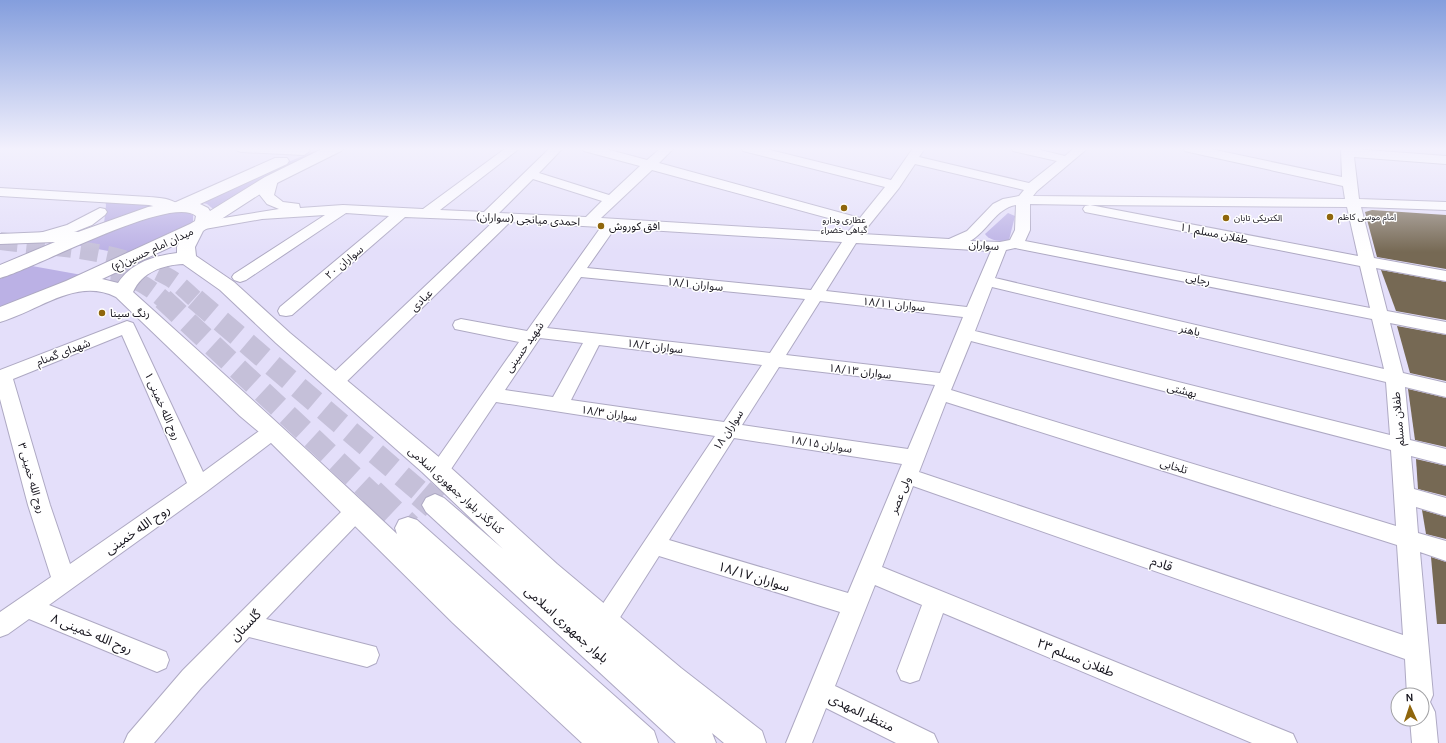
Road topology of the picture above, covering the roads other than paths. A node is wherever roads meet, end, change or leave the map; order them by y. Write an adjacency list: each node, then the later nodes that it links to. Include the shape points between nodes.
1 (233, 183): 22 (main road)
2 (267, 183): 31 (main road)
3 (270, 183): 23 (street, via 266,194 277,206)
4 (468, 183): 26 (street)
5 (521, 183): 28 (street)
6 (557, 183): 17 (street)
7 (630, 183): 17 (street)
8 (706, 183): 32 (street)
9 (885, 183): 13 (street)
10 (1015, 183): 14 (street)
11 (1039, 183): 14 (street)
12 (1349, 183): 20 (street, طفلان مسلم)
13 (894, 185): 32 (street, سواران ۱۸)
14 (1032, 188): 18 (street)
15 (0, 192): 16 (street)
16 (89, 199): 22 (street, via 101,197 149,201); 24 (street, via 98,203)
17 (612, 200): 29 (street)
18 (1023, 200): 19 (street); 36 (street, via 1008,202 998,207 972,234); 37 (street, ولی عصر, via 1020,241)
19 (1063, 200): 20 (street); 40 (street, طفلان مسلم ۱۱, via 1075,206)
20 (1353, 203): 21 (street); 40 (street, طفلان مسلم)
21 (1446, 206)
22 (176, 207): 31 (main road, میدان امام حسین(ع), via 192,207 201,211 205,216); 33 (main road, میدان امام حسین(ع), via 154,211)
23 (342, 209): 25 (street, احمدی میانجی (سواران)); 31 (street, احمدی میانجی (سواران), via 262,215); 44 (street)
24 (100, 212): 33 (street); 34 (street, via 71,229)
25 (402, 212): 26 (street, احمدی میانجی (سواران)); 49 (street, سواران ۲۰)
26 (427, 213): 28 (street, احمدی میانجی (سواران))
27 (507, 217): 28 (street, احمدی میانجی (سواران)); 29 (street, احمدی میانجی (سواران)); 62 (street, عبادی)
28 (486, 218)
29 (590, 222): 30 (street, احمدی میانجی (سواران))
30 (611, 222): 32 (street, احمدی میانجی (سواران)); 42 (street, شهید حسینی)
31 (199, 226): 39 (main road, via 186,247); 46 (main road, میدان امام حسین(ع))
32 (857, 230): 36 (street, احمدی میانجی (سواران)); 48 (street, سواران ۱۸)
33 (93, 234): 34 (main road); 41 (main road, میدان امام حسین(ع))
34 (36, 238): 35 (main road)
35 (1, 240): 38 (main road, via 14,244 16,249)
36 (953, 243): 37 (street, سواران)
37 (1008, 246): 45 (street, ولی عصر); 52 (street, رجایی)
38 (0, 258)
39 (187, 258): 47 (main road, via 161,261 147,267 126,283); 62 (main road, کنارگذر بلوار جمهوری اسلامی, via 227,286)
40 (1366, 262): 43 (street, طفلان مسلم ۱۱); 52 (street, طفلان مسلم)
41 (0, 272)
42 (576, 272): 48 (street, سواران ۱۸/۱); 57 (street, شهید حسینی)
43 (1446, 276)
44 (240, 277)
45 (986, 281): 50 (street, ولی عصر); 61 (street, باهنر)
46 (73, 285): 47 (main road, via 106,285); 51 (main road, میدان امام حسین(ع))
47 (123, 293): 67 (main road, via 248,410)
48 (814, 295): 50 (street, سواران ۱۸/۱۱); 59 (street, سواران ۱۸)
49 (286, 311)
50 (973, 313): 56 (street, ولی عصر)
51 (0, 314)
52 (1380, 314): 55 (street, رجایی); 61 (street, طفلان مسلم)
53 (461, 325): 57 (street, سواران ۱۸/۲)
54 (127, 327): 60 (street, شهدای گمنام); 73 (street, روح الله خمینی ۱)
55 (1446, 328)
56 (965, 334): 63 (street, ولی عصر); 69 (street, بهشتی)
57 (533, 335): 58 (street, سواران ۱۸/۲); 65 (street, شهید حسینی)
58 (594, 338): 59 (street, سواران ۱۸/۲); 66 (street)
59 (774, 361): 63 (street, سواران ۱۸/۱۳); 68 (street, سواران ۱۸)
60 (1, 376): 83 (street, روح الله خمینی ۳)
61 (1395, 378): 64 (street, باهنر); 69 (street, طفلان مسلم)
62 (334, 383): 72 (main road, کنارگذر بلوار جمهوری اسلامی)
63 (943, 387): 71 (street, ولی عصر); 79 (street, تلخابی)
64 (1446, 390)
65 (491, 395): 66 (street, سواران ۱۸/۳); 72 (street, شهید حسینی)
66 (558, 406): 68 (street, سواران ۱۸/۳)
67 (273, 430): 73 (street, روح الله خمینی); 77 (main road)
68 (728, 430): 71 (street, سواران ۱۸/۱۵); 80 (street, سواران ۱۸)
69 (1400, 445): 70 (street, بهشتی); 74 (street, طفلان مسلم)
70 (1446, 457)
71 (911, 467): 82 (street, ولی عصر); 90 (street, قادم)
72 (438, 472): 87 (main road, کنارگذر بلوار جمهوری اسلامی)
73 (199, 486): 83 (street, روح الله خمینی)
74 (1404, 495): 76 (street); 79 (street, طفلان مسلم)
75 (435, 505): 100 (main road, بلوار جمهوری اسلامی)
76 (1446, 507)
77 (356, 510): 88 (street, گلستان); 98 (main road, via 463,614)
78 (408, 528): 99 (main road)
79 (1408, 539): 81 (street, تلخابی); 90 (street, طفلان مسلم)
80 (654, 545): 85 (street, سواران ۱۸/۱۷); 87 (street, سواران ۱۸)
81 (1446, 551)
82 (869, 572): 84 (street, طفلان مسلم ۲۳); 85 (street, ولی عصر)
83 (64, 580): 86 (street, روح الله خمینی)
84 (936, 599): 93 (street); 104 (street, طفلان مسلم ۲۳)
85 (855, 606): 95 (street, ولی عصر)
86 (27, 607): 89 (street, روح الله خمینی); 92 (street, روح الله خمینی ۸)
87 (604, 622): 101 (main road, کنارگذر بلوار جمهوری اسلامی)
88 (245, 625): 91 (street); 97 (street, گلستان, via 192,679)
89 (0, 626)
90 (1416, 651): 94 (street, طفلان مسلم)
91 (368, 655)
92 (157, 660)
93 (910, 672)
94 (1419, 687)
95 (820, 692): 102 (street, ولی عصر); 103 (street, منتظر المهدی)
96 (1423, 727): 105 (street)
97 (137, 743)
98 (606, 743)
99 (642, 743)
100 (700, 743)
101 (750, 743)
102 (799, 743)
103 (925, 743)
104 (1284, 743)
105 (1425, 743)

